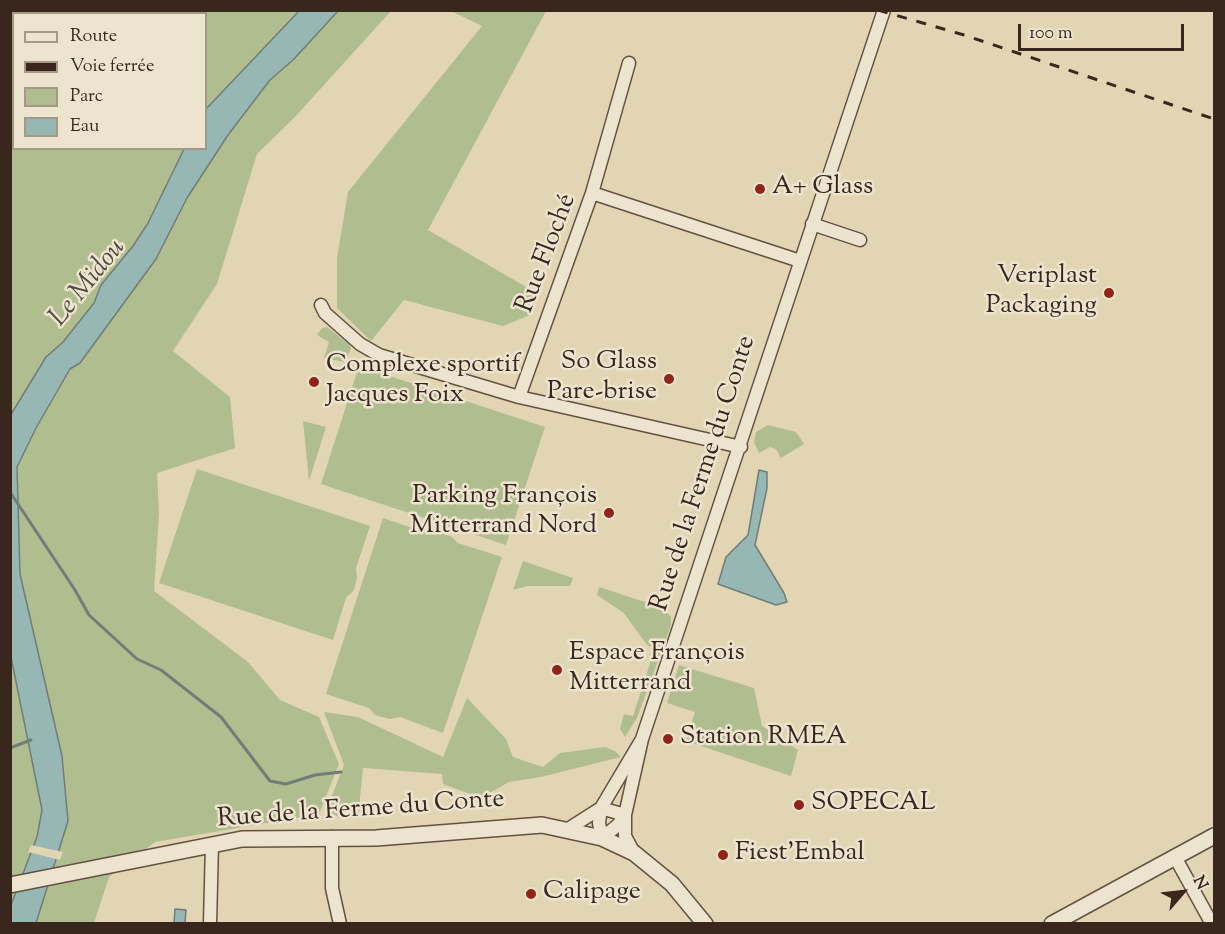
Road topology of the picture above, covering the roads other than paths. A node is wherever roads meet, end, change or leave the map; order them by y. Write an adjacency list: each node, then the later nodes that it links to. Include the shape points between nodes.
1 (884, 10): 4 (street, Rue de la Ferme du Conte)
2 (629, 63): 3 (street)
3 (592, 193): 6 (street, Rue Floché); 8 (street, Rue Floché)
4 (812, 224): 5 (street); 6 (street, Rue de la Ferme du Conte)
5 (860, 240)
6 (800, 261): 9 (street, Rue de la Ferme du Conte)
7 (321, 305): 8 (street, via 360,344 379,355)
8 (519, 397): 9 (street)
9 (741, 447): 10 (street, Rue de la Ferme du Conte)
10 (642, 739): 11 (street, Rue de la Ferme du Conte); 12 (street, Rue de la Ferme du Conte)
11 (600, 808): 12 (street); 13 (street, Rue de la Ferme du Conte); 16 (street)
12 (625, 815): 16 (street); 18 (street, Rue de la Ferme du Conte, via 625,836)
13 (568, 829): 15 (street, Rue de la Ferme du Conte, via 524,824 376,838); 16 (street, Rue de la Ferme du Conte)
14 (1215, 836): 19 (street)
15 (332, 837): 17 (street, Rue de la Ferme du Conte, via 268,837); 22 (street, via 332,888)
16 (602, 838): 18 (street, Rue de la Ferme du Conte)
17 (213, 844): 20 (street, Rue de la Ferme du Conte); 21 (street)
18 (634, 853): 23 (street, Rue de la Ferme du Conte, via 672,884)
19 (1175, 857): 24 (street); 25 (street)
20 (10, 885)
21 (210, 924)
22 (340, 924)
23 (705, 924)
24 (1052, 924)
25 (1212, 924)

